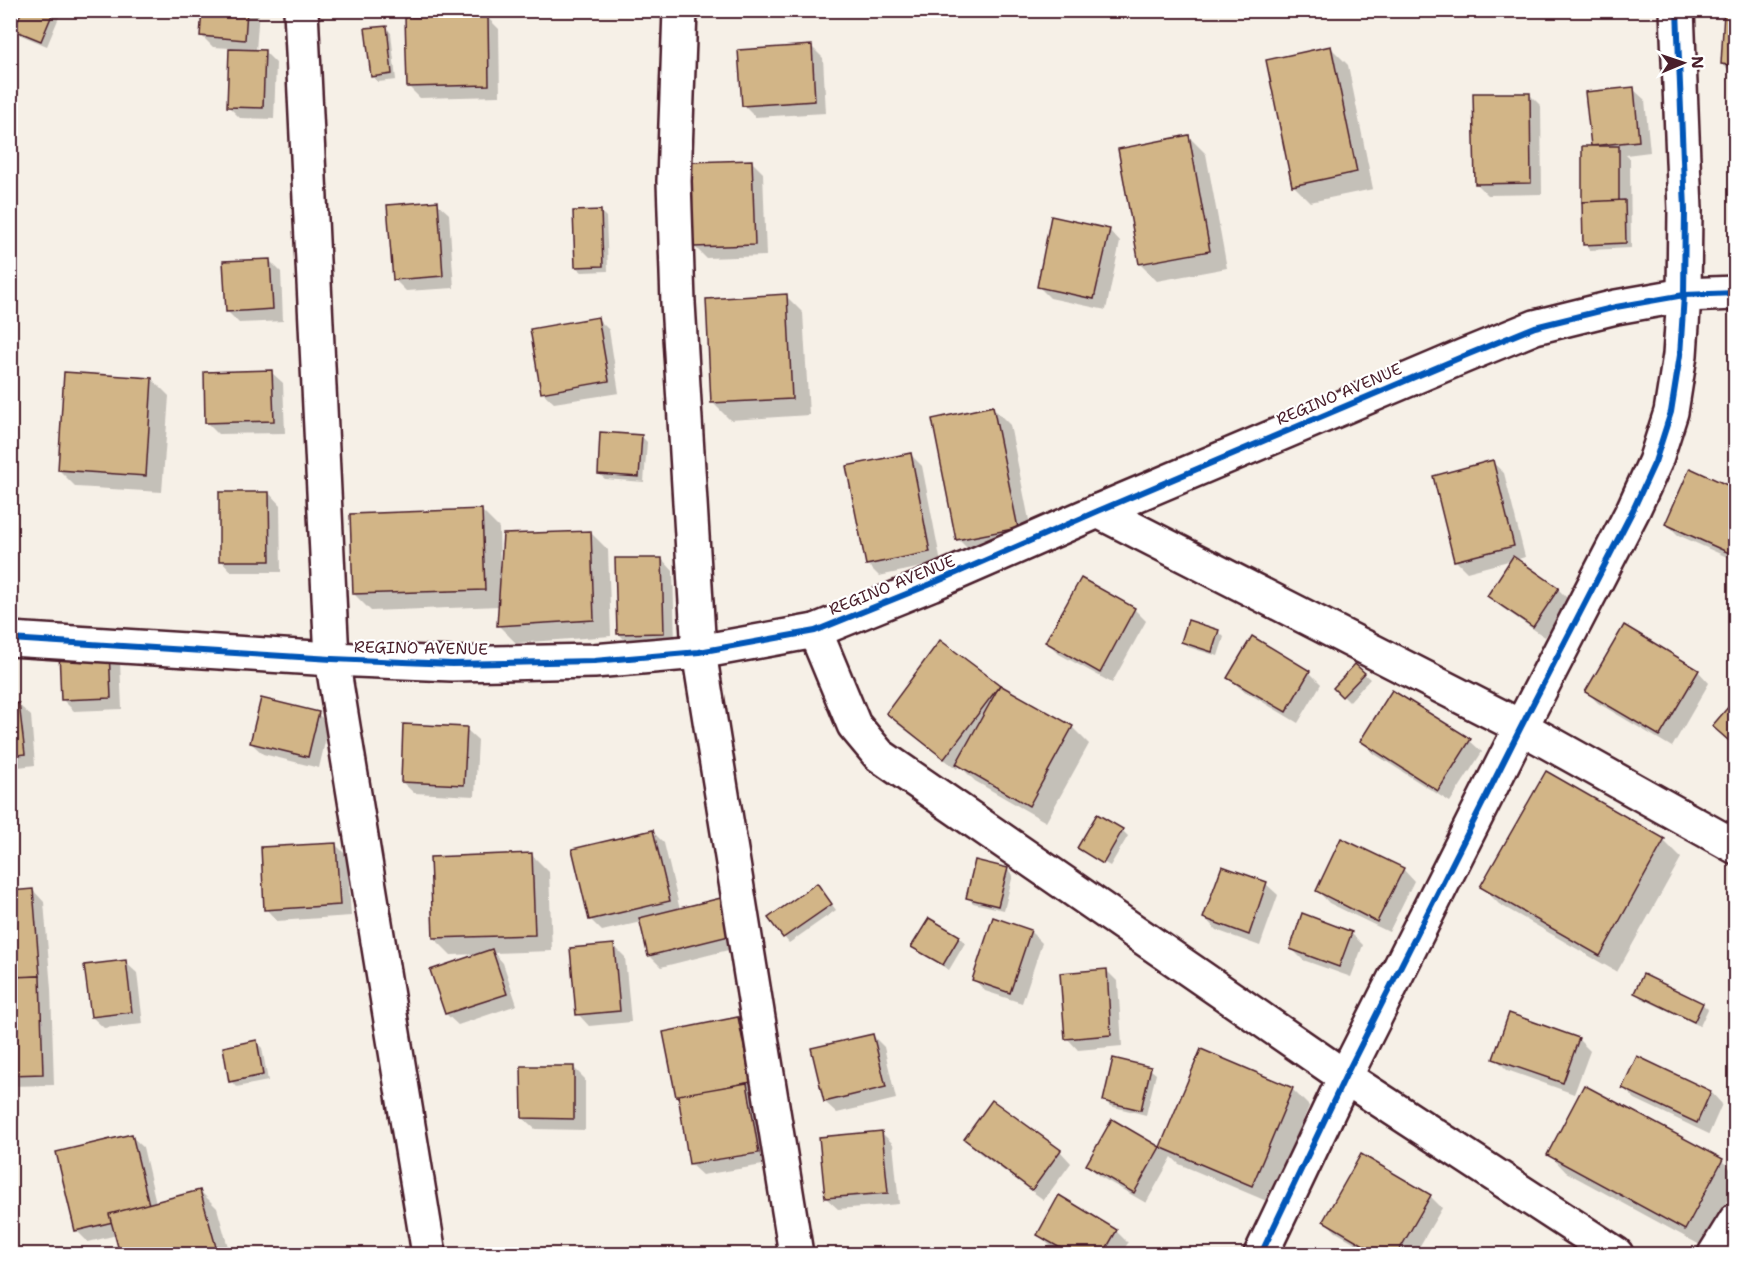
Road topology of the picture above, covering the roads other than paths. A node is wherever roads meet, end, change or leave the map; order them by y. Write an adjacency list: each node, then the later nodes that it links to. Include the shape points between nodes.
1 (301, 10): 10 (street)
2 (680, 10): 9 (street, via 674,181)
3 (1677, 10): 5 (street, via 1685,210)
4 (1736, 293): 5 (street, REGINO AVENUE)
5 (1684, 295): 6 (street, REGINO AVENUE, via 1535,327); 11 (street, via 1671,412 1655,462)
6 (1098, 511): 7 (street, REGINO AVENUE); 11 (street)
7 (815, 631): 9 (street, REGINO AVENUE); 13 (street, via 854,725 879,755)
8 (10, 639): 10 (street, REGINO AVENUE)
9 (699, 652): 10 (street, REGINO AVENUE, via 594,662 464,664); 16 (street)
10 (332, 659): 15 (street)
11 (1521, 727): 12 (street); 13 (street)
12 (1736, 847)
13 (1346, 1077): 17 (street); 18 (street)
14 (1736, 1220): 19 (street)
15 (429, 1254)
16 (796, 1254)
17 (1261, 1254)
18 (1616, 1254)
19 (1715, 1254)

